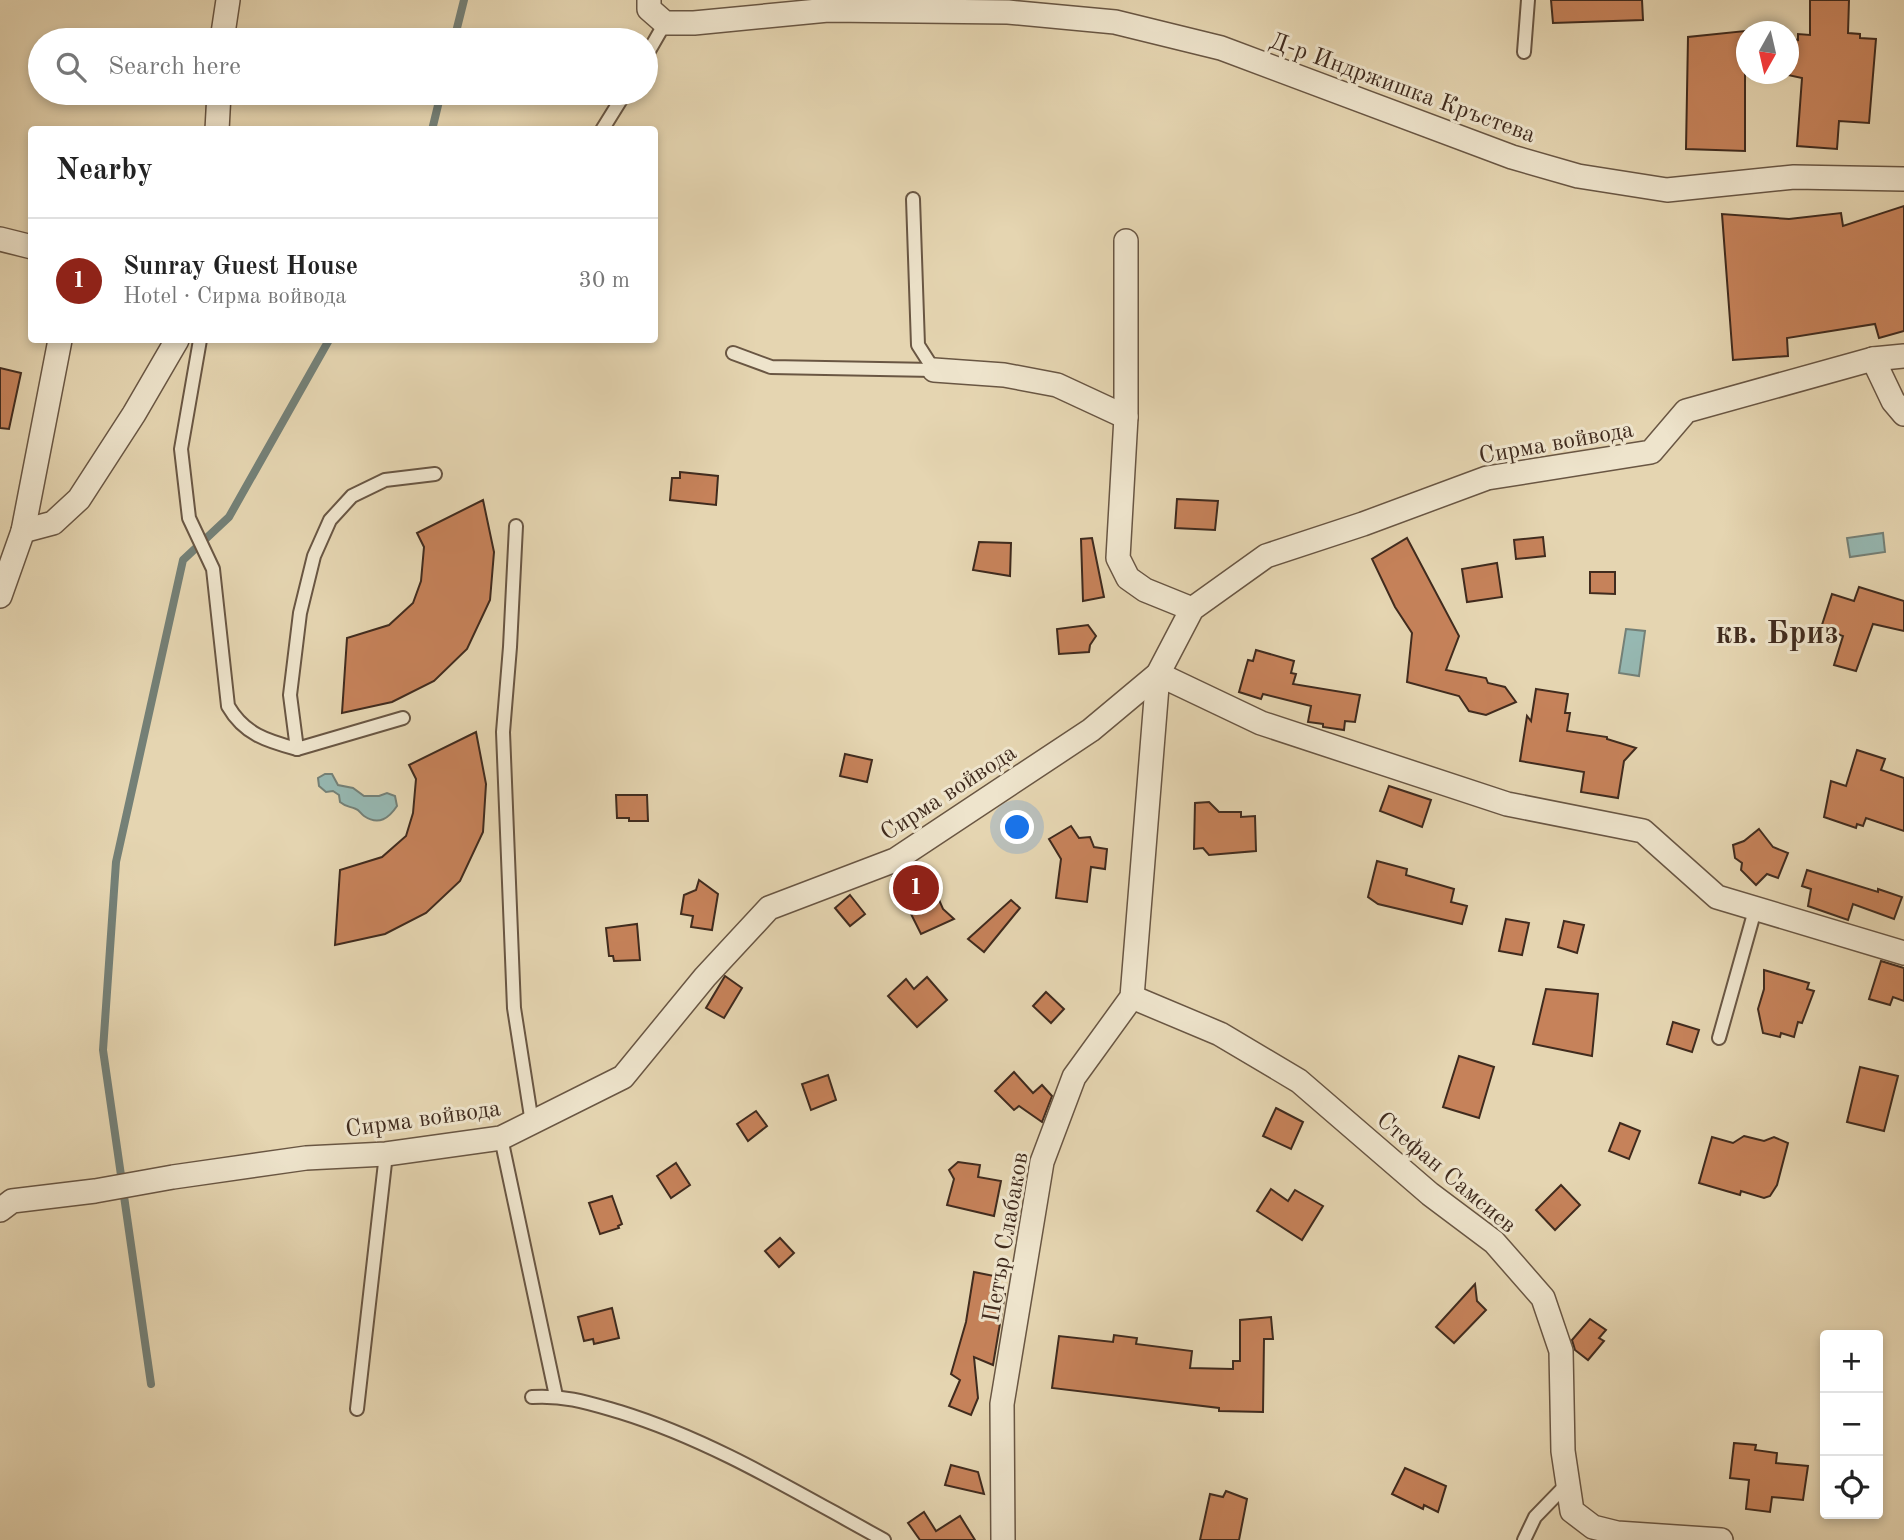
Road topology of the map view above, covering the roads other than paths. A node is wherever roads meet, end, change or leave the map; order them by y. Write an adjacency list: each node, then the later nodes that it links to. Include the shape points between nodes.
1 (228, 0): 5 (street)
2 (649, 0): 4 (street, via 649,9)
3 (1528, 0): 7 (lane)
4 (665, 23): 6 (lane); 12 (street, Д-р Индржишка Кръстева, via 828,10 1008,12 1115,22 1221,48 1512,157 1578,176 1667,190 1794,177)
5 (224, 28)
6 (658, 36)
7 (1524, 52)
8 (218, 105): 10 (street)
9 (618, 105): 11 (lane)
10 (216, 126)
11 (604, 126)
12 (1904, 179)
13 (913, 199): 23 (lane, via 918,345)
14 (0, 239): 16 (street)
15 (1126, 241): 25 (street)
16 (28, 246)
17 (59, 343): 28 (street)
18 (175, 343): 28 (street, via 79,499 53,523)
19 (199, 343): 33 (lane, via 181,449 189,518 213,569 228,706 237,721 266,741)
20 (733, 353): 23 (lane, via 771,367)
21 (1904, 356): 22 (street, Сирма войвода)
22 (1873, 359): 24 (street); 30 (street, Сирма войвода, via 1686,411 1651,452 1487,478 1266,556)
23 (934, 370): 25 (street, via 1004,375 1057,386)
24 (1904, 414)
25 (1126, 416): 30 (street, via 1118,558 1136,584)
26 (435, 474): 33 (lane, via 385,480 352,496 330,520 314,556 300,613 290,695)
27 (516, 526): 38 (lane, via 503,732 514,1008)
28 (23, 531): 29 (street)
29 (0, 596)
30 (1192, 609): 31 (street, Сирма войвода)
31 (1158, 674): 34 (street, via 1261,723 1507,804 1643,831 1717,897); 36 (street); 38 (street, Сирма войвода, via 1091,730 895,860 769,908 623,1077)
32 (403, 718): 33 (lane)
33 (297, 749)
34 (1755, 910): 35 (street); 37 (lane)
35 (1904, 953)
36 (1132, 997): 45 (street, Стефан Самсиев, via 1220,1034 1299,1081 1430,1195 1494,1242 1542,1298 1561,1351); 47 (street, Петър Слабаков, via 1074,1077 1042,1162 1002,1404)
37 (1719, 1038)
38 (532, 1123): 39 (street, Сирма войвода)
39 (501, 1139): 40 (street, Сирма войвода); 42 (lane)
40 (386, 1154): 41 (street, Сирма войвода, via 306,1158 173,1177 12,1201); 44 (lane)
41 (0, 1210)
42 (556, 1396): 43 (lane); 46 (lane, via 642,1419 708,1446)
43 (532, 1397)
44 (356, 1409)
45 (1567, 1485): 48 (lane, via 1535,1517); 49 (street, Стефан Самсиев, via 1572,1511 1592,1527 1616,1533)
46 (884, 1540)
47 (1003, 1540)
48 (1524, 1540)
49 (1721, 1540)

